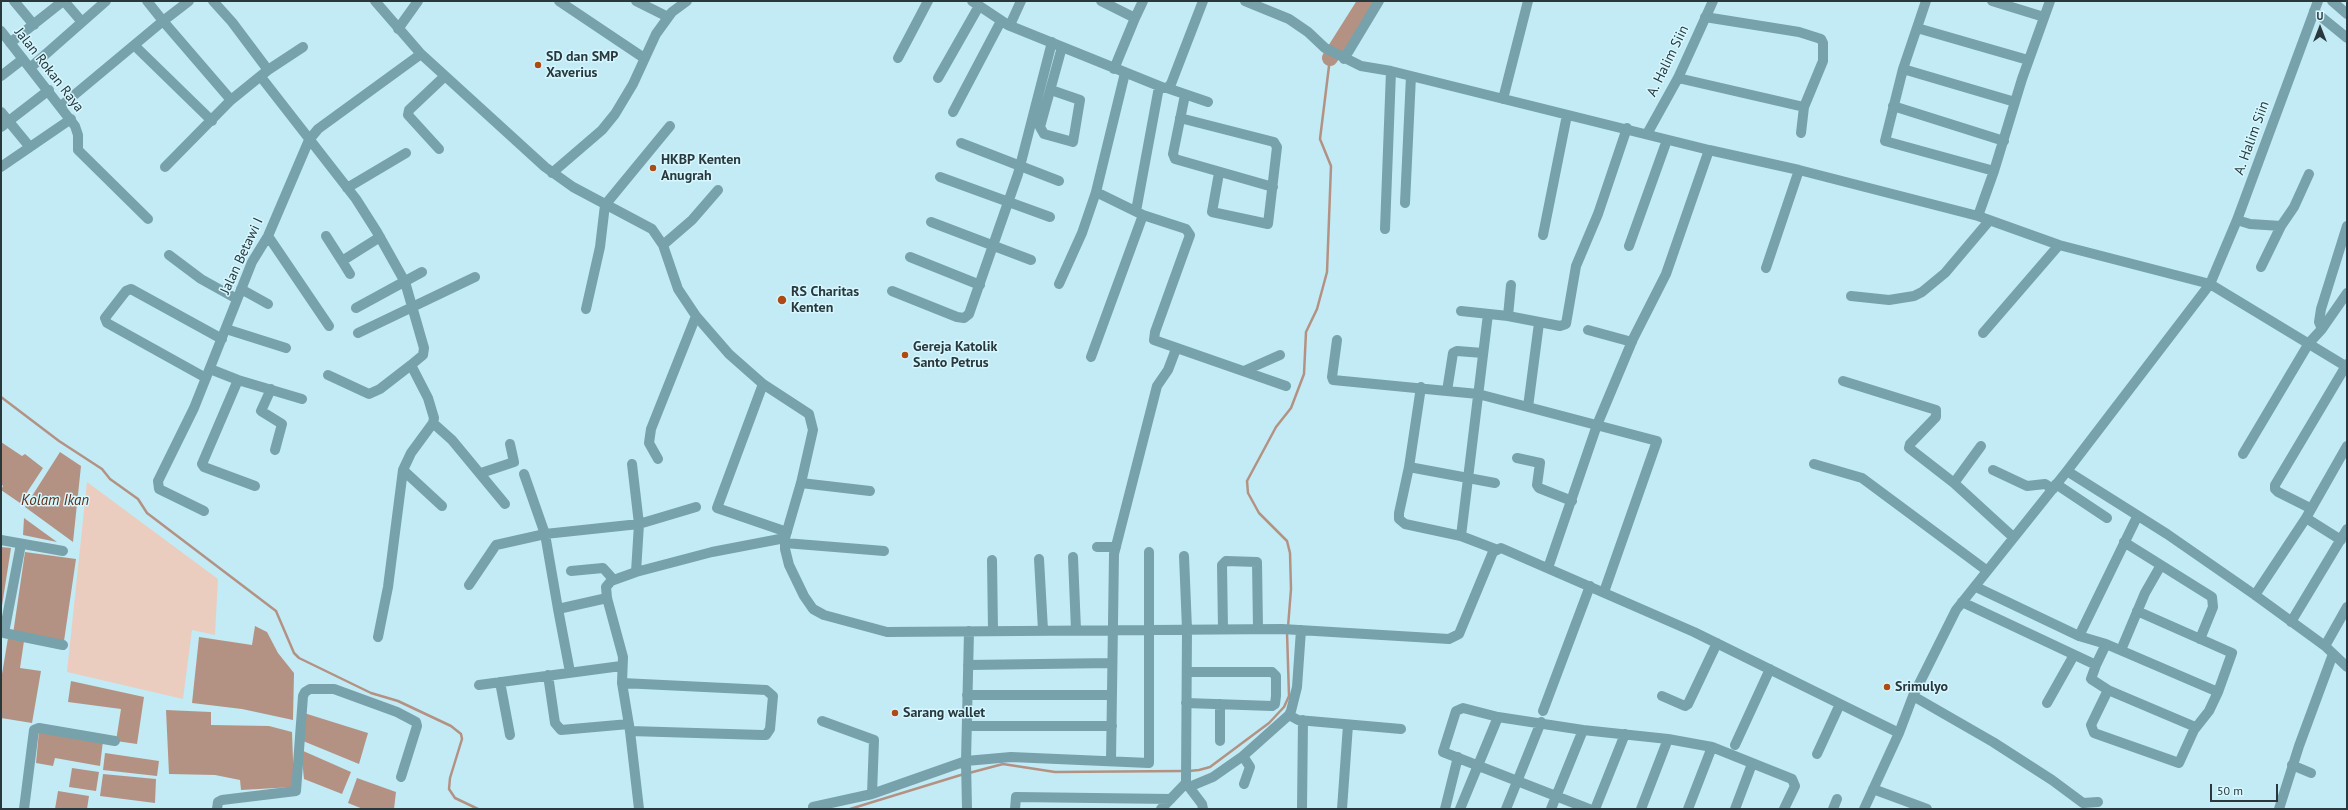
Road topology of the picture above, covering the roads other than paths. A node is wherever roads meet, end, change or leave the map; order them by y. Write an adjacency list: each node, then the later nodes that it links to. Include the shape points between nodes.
1 (14, 1): 37 (street)
2 (64, 1): 35 (street); 37 (street)
3 (147, 1): 34 (street)
4 (189, 1): 34 (street)
5 (213, 1): 57 (street, via 232,22)
6 (375, 1): 39 (street)
7 (418, 1): 39 (street)
8 (560, 1): 27 (street)
9 (636, 1): 30 (street)
10 (687, 1): 30 (street)
11 (928, 1): 49 (street)
12 (1021, 1): 36 (street)
13 (1100, 1): 33 (street)
14 (1143, 1): 33 (street)
15 (1203, 1): 64 (street, via 1171,84)
16 (1245, 1): 51 (street, via 1300,26 1325,48)
17 (1379, 1): 51 (street)
18 (1528, 1): 68 (street)
19 (1713, 1): 31 (street, A. Halim Siin)
20 (1926, 1): 38 (street)
21 (1992, 1): 32 (street)
22 (2050, 1): 32 (street)
23 (2318, 1): 28 (street, A. Halim Siin)
24 (104, 2): 35 (street)
25 (2334, 2): 29 (street)
26 (975, 4): 36 (street); 62 (street)
27 (573, 5): 48 (street)
28 (2314, 11): 41 (street); 117 (street, A. Halim Siin)
29 (2347, 14)
30 (668, 17): 48 (street)
31 (1705, 17): 63 (street, A. Halim Siin); 74 (street, via 1799,32 1821,39 1823,61)
32 (2044, 17): 52 (street)
33 (1135, 18): 54 (street)
34 (163, 21): 44 (street); 69 (street)
35 (82, 22): 53 (street)
36 (1006, 23): 42 (street); 76 (street)
37 (34, 25): 43 (street)
38 (1917, 28): 52 (street); 55 (street)
39 (398, 29): 47 (street)
40 (1, 31): 43 (street, Jalan Rokan Raya)
41 (2347, 38)
42 (1052, 42): 46 (street); 94 (street)
43 (10, 43): 50 (street, Jalan Rokan Raya)
44 (135, 46): 72 (street); 80 (street)
45 (303, 47): 57 (street)
46 (1062, 47): 54 (street); 66 (street)
47 (421, 54): 60 (street); 86 (street, Jalan Betawi I, via 318,129)
48 (644, 58): 100 (street, via 624,100 608,123)
49 (898, 58)
50 (23, 59): 53 (street, Jalan Rokan Raya); 59 (street)
51 (1343, 59): 56 (street, via 1361,66)
52 (2028, 60): 71 (street)
53 (30, 68): 65 (street, Jalan Rokan Raya)
54 (1114, 69): 58 (street)
55 (1903, 69): 71 (street); 73 (street)
56 (1391, 71): 61 (street); 120 (street)
57 (264, 73): 69 (street); 86 (street)
58 (1125, 73): 64 (street); 107 (street)
59 (1, 76)
60 (445, 76): 91 (street, via 409,110 408,115); 100 (street)
61 (1411, 76): 68 (street); 109 (street)
62 (938, 78)
63 (1678, 78): 74 (street); 85 (street, A. Halim Siin)
64 (1163, 88): 67 (street); 111 (street)
65 (49, 90): 72 (street, Jalan Rokan Raya); 81 (street)
66 (1051, 90): 66 (street, via 1081,101 1073,142 1044,134 1041,130)
67 (1185, 95): 70 (street); 78 (street)
68 (1503, 99): 77 (street)
69 (232, 100): 80 (street)
70 (1208, 102)
71 (2015, 102): 88 (street)
72 (61, 106): 79 (street, Jalan Rokan Raya)
73 (1893, 106): 88 (street); 99 (street, via 1885,138 1887,142)
74 (1804, 107): 84 (street)
75 (1, 112): 81 (street)
76 (952, 112)
77 (1568, 115): 83 (street); 121 (street)
78 (1180, 118): 98 (street, via 1173,157 1180,162); 104 (street, via 1274,142 1277,148)
79 (71, 119): 90 (street); 114 (street, Jalan Rokan Raya, via 77,130 81,153)
80 (212, 121): 96 (street)
81 (4, 124): 90 (street)
82 (670, 126): 110 (street)
83 (1627, 128): 85 (street); 156 (street, via 1598,214 1576,266 1566,324 1560,326)
84 (1801, 133)
85 (1647, 134): 87 (street)
86 (309, 140): 105 (street); 122 (street, Jalan Betawi I)
87 (1667, 140): 92 (street); 128 (street)
88 (2004, 141): 99 (street)
89 (961, 143): 94 (street)
90 (29, 146): 95 (street)
91 (439, 149)
92 (1709, 150): 97 (street); 165 (street, via 1666,274)
93 (406, 153): 105 (street)
94 (1020, 165): 103 (street); 108 (street)
95 (1, 167)
96 (165, 167)
97 (1799, 170): 112 (street); 134 (street)
98 (1218, 172): 104 (street); 104 (street, via 1212,211 1225,216 1268,224)
99 (1994, 172): 112 (street)
100 (552, 173): 110 (street)
101 (2309, 174): 118 (street, via 2294,208)
102 (940, 177): 108 (street)
103 (1059, 181)
104 (1273, 187)
105 (347, 188): 124 (street)
106 (718, 190): 125 (street, via 692,220)
107 (1096, 192): 111 (street); 139 (street, via 1082,233)
108 (1008, 202): 113 (street); 127 (street)
109 (1405, 203)
110 (605, 205): 125 (street, via 652,229); 151 (street, via 600,247)
111 (1140, 213): 168 (street, via 1186,229 1190,235 1153,336 1156,342); 171 (street)
112 (1978, 216): 115 (street)
113 (1050, 217)
114 (148, 219)
115 (1989, 221): 126 (street); 146 (street, via 1946,273 1922,292 1914,296 1889,300)
116 (931, 222): 127 (street)
117 (2243, 222): 118 (street); 142 (street, A. Halim Siin)
118 (2281, 226): 133 (street)
119 (2347, 226): 159 (street, via 2321,309 2319,322)
120 (1385, 229)
121 (1543, 235)
122 (268, 236): 143 (street, Jalan Betawi I, via 252,262); 157 (street)
123 (326, 236): 132 (street)
124 (380, 237): 132 (street); 138 (street)
125 (663, 245): 154 (street, via 674,283)
126 (2059, 245): 142 (street); 161 (street)
127 (993, 246): 131 (street); 140 (street)
128 (1628, 246)
129 (169, 255): 147 (street, via 201,279)
130 (910, 257): 140 (street)
131 (1031, 260)
132 (342, 261): 136 (street)
133 (2261, 267)
134 (1766, 268)
135 (422, 272): 138 (street)
136 (350, 274)
137 (475, 277): 150 (street)
138 (405, 282): 149 (street); 150 (street)
139 (1059, 284)
140 (980, 285): 144 (street, via 969,314 964,318)
141 (1511, 286): 155 (street)
142 (2217, 287): 166 (street); 202 (street, A. Halim Siin)
143 (241, 289): 147 (street, Jalan Betawi I); 148 (street)
144 (892, 292)
145 (2347, 293): 159 (street)
146 (1851, 296)
147 (237, 299): 158 (street, Jalan Betawi I)
148 (268, 304)
149 (356, 308)
150 (413, 309): 162 (street); 172 (street, via 424,352)
151 (586, 309)
152 (1461, 311): 153 (street)
153 (1488, 314): 155 (street); 169 (street)
154 (696, 316): 179 (street, via 729,354); 195 (street, via 651,429 649,443)
155 (1508, 316): 156 (street)
156 (1539, 323): 186 (street)
157 (329, 326)
158 (226, 329): 163 (street, Jalan Betawi I); 167 (street)
159 (2322, 329): 166 (street)
160 (1588, 330): 165 (street)
161 (1983, 333)
162 (358, 334)
163 (222, 339): 175 (street, Jalan Betawi I); 175 (street, via 132,289 126,291 105,318 107,323)
164 (1337, 340): 181 (street, via 1333,380)
165 (1632, 342): 188 (street)
166 (2309, 343): 173 (street); 193 (street)
167 (286, 348)
168 (1176, 349): 174 (street); 230 (street, via 1168,370 1157,386)
169 (1483, 353): 183 (street, via 1453,353); 184 (street)
170 (1280, 355): 174 (street)
171 (1091, 357)
172 (411, 365): 176 (street, via 380,389 369,394); 187 (street, via 428,398)
173 (2346, 366): 216 (street, via 2274,485 2274,489)
174 (1244, 371): 180 (street)
175 (208, 373): 177 (street); 215 (street, Jalan Betawi I, via 158,485 159,489)
176 (328, 375)
177 (238, 380): 182 (street); 208 (street, via 202,464 204,467)
178 (1843, 382): 207 (street, via 1936,410 1936,417 1909,448)
179 (762, 384): 205 (street, via 809,414 812,420 813,430); 224 (street, via 717,509)
180 (1286, 386)
181 (1421, 387): 183 (street); 198 (street)
182 (270, 389): 185 (street); 192 (street, via 261,411 282,424)
183 (1447, 391): 184 (street)
184 (1478, 394): 186 (street); 204 (street)
185 (302, 399)
186 (1528, 407): 188 (street)
187 (433, 423): 199 (street, via 411,453); 201 (street)
188 (1598, 425): 211 (street); 248 (street, via 1655,440 1657,443)
189 (510, 444): 201 (street, via 514,462)
190 (1981, 446): 207 (street)
191 (2347, 446): 216 (street)
192 (275, 450)
193 (2243, 454)
194 (1517, 458): 211 (street, via 1540,463 1537,485 1539,488)
195 (658, 459)
196 (632, 464): 219 (street)
197 (1814, 464): 239 (street, via 1862,478)
198 (1409, 467): 204 (street); 223 (street, via 1399,513 1401,521)
199 (403, 470): 213 (street); 268 (street, via 388,587)
200 (1993, 470): 209 (street, via 2027,486)
201 (481, 473): 212 (street)
202 (2072, 473): 209 (street, A. Halim Siin); 249 (street)
203 (524, 474): 222 (street)
204 (1468, 479): 206 (street); 223 (street)
205 (801, 483): 210 (street); 224 (street)
206 (1495, 483)
207 (1954, 483): 221 (street)
208 (255, 486)
209 (2055, 487): 217 (street); 221 (street, A. Halim Siin)
210 (870, 491)
211 (1572, 501): 241 (street)
212 (505, 504)
213 (442, 506)
214 (696, 507): 219 (street)
215 (204, 512)
216 (2308, 513): 226 (street); 249 (street)
217 (2107, 518)
218 (2136, 519): 227 (street)
219 (639, 524): 222 (street); 243 (street)
220 (2347, 529): 226 (street)
221 (2009, 533): 239 (street, A. Halim Siin)
222 (545, 534): 245 (street, via 496,545); 253 (street)
223 (1461, 536): 231 (street)
224 (786, 537): 233 (street); 243 (street, via 712,552); 264 (street, via 787,560 798,586 809,604 824,615 879,631)
225 (1, 540): 228 (street)
226 (2340, 540): 255 (street)
227 (2124, 542): 240 (street); 267 (street)
228 (21, 544): 232 (street); 266 (street)
229 (1097, 547): 230 (street)
230 (1116, 547): 265 (street)
231 (1495, 549): 241 (street, via 1504,548); 263 (street, via 1459,634 1454,639)
232 (64, 551)
233 (884, 551)
234 (1149, 552): 262 (street)
235 (1184, 556): 256 (street)
236 (1073, 557): 261 (street)
237 (1039, 559): 260 (street)
238 (992, 560): 259 (street)
239 (1981, 566): 247 (street, A. Halim Siin)
240 (2161, 566): 254 (street); 269 (street, via 2214,599)
241 (1548, 568): 246 (street)
242 (571, 572): 244 (street, via 603,568)
243 (636, 572): 244 (street)
244 (613, 579): 250 (street, via 606,587)
245 (469, 585)
246 (1590, 586): 248 (street); 300 (street)
247 (1976, 587): 251 (street, A. Halim Siin); 267 (street)
248 (1604, 592): 270 (street)
249 (2255, 595): 255 (street)
250 (607, 598): 253 (street); 280 (street, via 623,657)
251 (1962, 602): 276 (street); 294 (street, A. Halim Siin)
252 (2347, 607): 273 (street)
253 (558, 609): 283 (street)
254 (2136, 611): 269 (street); 274 (street)
255 (2291, 622): 273 (street)
256 (1188, 629): 257 (street); 262 (street); 284 (street)
257 (1223, 629): 258 (street); 258 (street, via 1222,562 1256,561)
258 (1258, 629): 263 (street)
259 (993, 630): 260 (street); 264 (street)
260 (1043, 630): 261 (street)
261 (1076, 630): 265 (street)
262 (1150, 630): 265 (street); 323 (street, via 1149,763)
263 (1300, 630): 299 (street, via 1297,686)
264 (969, 631): 278 (street)
265 (1113, 631): 277 (street)
266 (3, 632): 272 (street)
267 (2079, 636): 271 (street)
268 (378, 637)
269 (2200, 638): 290 (street, via 2232,653)
270 (1717, 643): 282 (street); 293 (street, via 1688,704 1685,706)
271 (2106, 644): 274 (street); 279 (street)
272 (63, 645)
273 (2325, 646): 275 (street)
274 (2121, 650): 290 (street)
275 (2334, 654): 281 (street); 327 (street)
276 (2074, 655): 279 (street); 298 (street)
277 (1112, 663): 278 (street); 292 (street)
278 (968, 665): 291 (street)
279 (2096, 665): 289 (street, via 2091,679)
280 (621, 666): 283 (street); 287 (street)
281 (2347, 667)
282 (1770, 669): 297 (street); 318 (street)
283 (570, 672): 285 (street)
284 (1187, 672): 295 (street); 299 (street, via 1272,672 1276,676)
285 (548, 675): 286 (street); 308 (street, via 555,723 561,730)
286 (500, 682): 288 (street); 314 (street)
287 (622, 683): 308 (street); 308 (street, via 766,690 773,696 770,729 766,735)
288 (479, 685)
289 (2108, 690): 311 (street, via 2193,726); 311 (street, via 2091,725 2094,733 2179,763)
290 (2218, 692): 311 (street, via 2209,711)
291 (968, 695): 292 (street); 306 (street)
292 (1112, 695): 307 (street)
293 (1662, 696)
294 (1913, 696): 312 (street, A. Halim Siin); 338 (street, via 1993,742 2083,803)
295 (1186, 703): 296 (street); 331 (street)
296 (1220, 704): 299 (street); 317 (street)
297 (1840, 704): 312 (street); 320 (street)
298 (2047, 704)
299 (1284, 707): 302 (street); 321 (street)
300 (1543, 711)
301 (1498, 716): 304 (street); 322 (street, via 1463,708 1456,710 1442,750); 326 (street)
302 (1303, 720): 305 (street); 347 (street)
303 (822, 721): 334 (street, via 874,740)
304 (1541, 722): 310 (street); 330 (street)
305 (1348, 725): 309 (street); 348 (street)
306 (967, 726): 307 (street); 324 (street)
307 (1112, 726): 323 (street)
308 (629, 727): 342 (street)
309 (1401, 729)
310 (1583, 730): 313 (street); 335 (street)
311 (2194, 730)
312 (1894, 731): 333 (street, A. Halim Siin)
313 (1625, 734): 315 (street); 354 (street)
314 (510, 735)
315 (1668, 739): 319 (street); 355 (street)
316 (115, 741): 340 (street, via 39,728 34,730)
317 (1220, 741)
318 (1734, 745)
319 (1712, 746): 325 (street); 356 (street)
320 (1817, 754)
321 (1243, 756): 331 (street, via 1213,777); 332 (street, via 1250,768)
322 (1458, 757): 326 (street); 349 (street)
323 (1111, 761): 324 (street, via 1011,757)
324 (966, 764): 334 (street); 343 (street)
325 (1752, 764): 357 (street); 358 (street, via 1794,781)
326 (1478, 765): 330 (street); 350 (street)
327 (2292, 765): 328 (street); 362 (street)
328 (2311, 773)
329 (401, 777): 341 (street, via 417,726 416,722 397,712 334,689 310,689 303,696 296,791 222,800 218,802)
330 (1518, 781): 335 (street); 351 (street)
331 (1187, 782): 336 (street); 346 (street)
332 (1244, 784)
333 (1873, 789): 360 (street, A. Halim Siin); 361 (street)
334 (872, 794): 339 (street)
335 (1556, 796): 352 (street); 353 (street)
336 (1171, 799): 344 (street, via 1016,797); 345 (street)
337 (1837, 799): 359 (street)
338 (2098, 802)
339 (813, 807)
340 (24, 809)
341 (217, 809)
342 (639, 809)
343 (967, 809)
344 (1015, 809)
345 (1161, 809)
346 (1203, 809)
347 (1302, 809)
348 (1342, 809)
349 (1445, 809)
350 (1460, 809)
351 (1506, 809)
352 (1551, 809)
353 (1589, 809)
354 (1595, 809)
355 (1641, 809)
356 (1688, 809)
357 (1735, 809)
358 (1784, 809)
359 (1833, 809)
360 (1864, 809)
361 (1927, 809)
362 (2279, 809)

